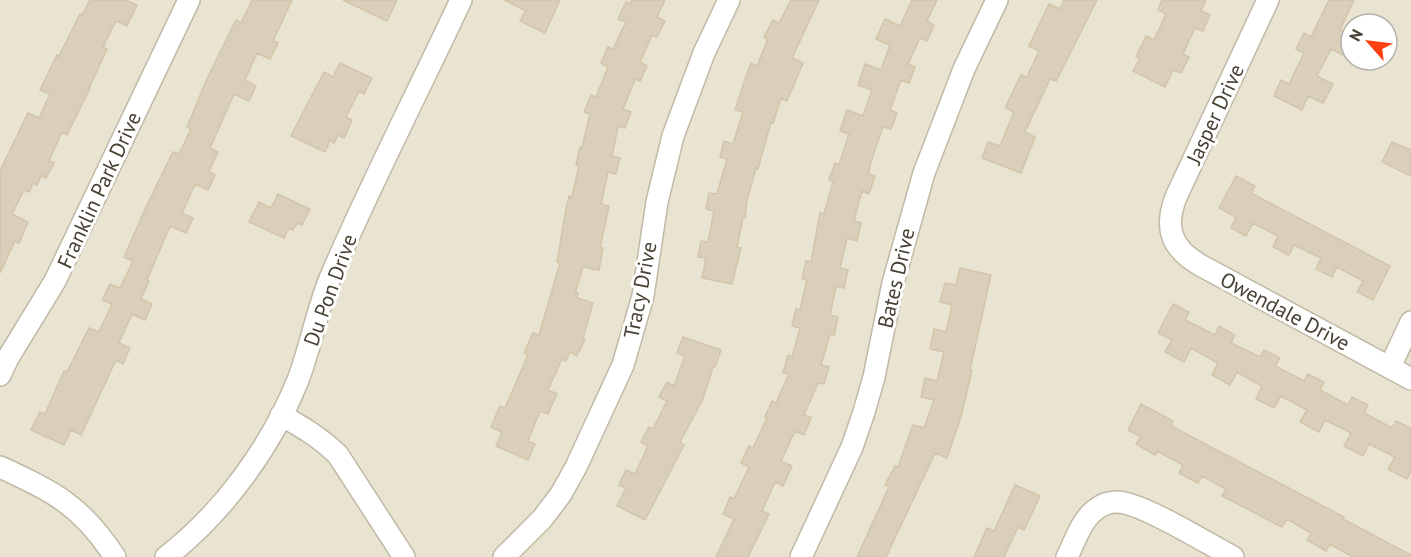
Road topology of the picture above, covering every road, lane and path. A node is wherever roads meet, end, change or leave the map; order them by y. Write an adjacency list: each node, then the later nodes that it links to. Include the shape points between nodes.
1 (189, 0): 9 (street, Franklin Park Drive, via 56,281)
2 (461, 0): 11 (street, Du Pon Drive, via 330,279 298,380)
3 (729, 0): 16 (street, Tracy Drive, via 673,136 657,202 643,296 623,365 561,494)
4 (997, 0): 17 (street, Bates Drive, via 964,69 924,173 893,283 874,377 852,447)
5 (1268, 0): 6 (street, Jasper Drive, via 1176,197)
6 (1170, 230): 8 (street, Owendale Drive, via 1178,248 1189,258)
7 (1411, 322): 8 (street)
8 (1390, 368): 10 (street, Owendale Drive)
9 (0, 375)
10 (1411, 379)
11 (281, 415): 14 (street, Du Pon Drive, via 218,510); 15 (street, via 305,428 338,455)
12 (0, 467): 13 (street, via 58,495 77,510)
13 (114, 557)
14 (166, 557)
15 (404, 557)
16 (504, 557)
17 (801, 557)
18 (1067, 557): 19 (street, via 1094,510 1117,502 1143,509)
19 (1233, 557)

